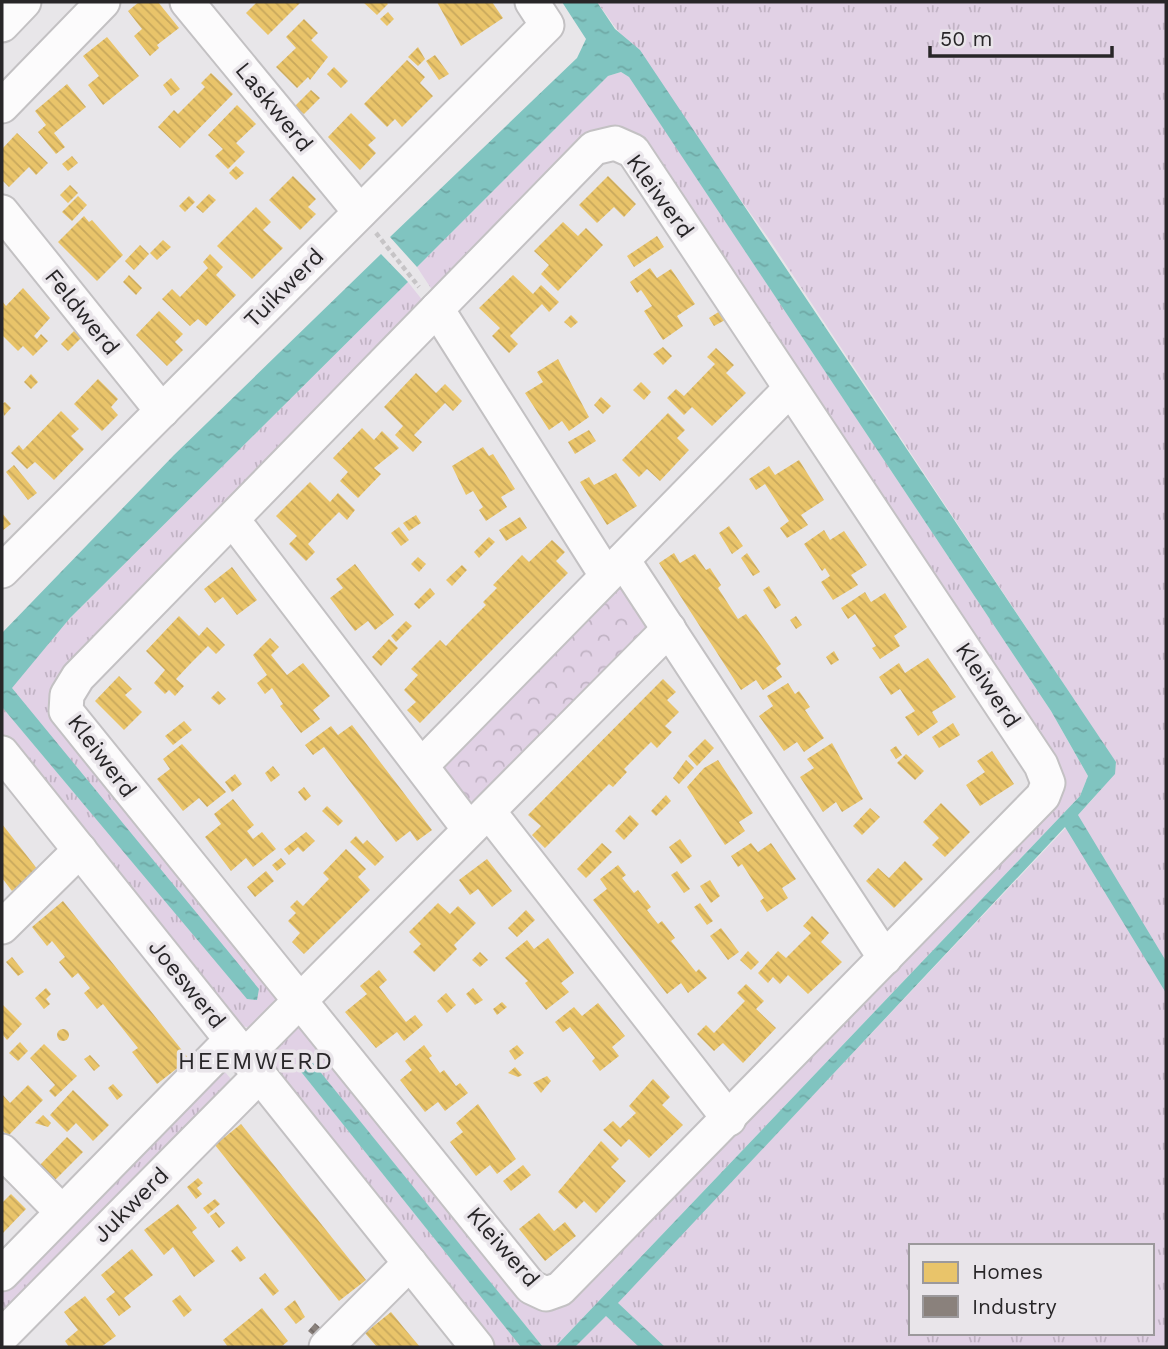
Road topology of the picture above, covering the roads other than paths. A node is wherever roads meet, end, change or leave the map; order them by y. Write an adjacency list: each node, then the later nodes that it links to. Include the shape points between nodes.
1 (24, 2): 5 (street)
2 (103, 2): 6 (street)
3 (187, 2): 8 (street, Laskwerd)
4 (532, 2): 8 (street, Tuikwerd, via 547,24)
5 (2, 25)
6 (2, 106)
7 (2, 212): 11 (street, Feldwerd)
8 (360, 212): 11 (street, Tuikwerd)
9 (437, 309): 10 (street, Kleiwerd, via 594,148 615,142 632,151); 12 (street, Kleiwerd); 13 (street)
10 (790, 389): 13 (street); 21 (street, Kleiwerd, via 1041,765 1048,783 1043,796)
11 (162, 411): 14 (street, Tuikwerd)
12 (233, 520): 17 (street); 22 (street, Kleiwerd, via 78,677 67,695 66,711)
13 (614, 567): 15 (street); 17 (street)
14 (2, 571)
15 (670, 629): 18 (street); 21 (street)
16 (2, 753): 19 (street, Joeswerd)
17 (422, 765): 18 (street)
18 (480, 821): 22 (street); 24 (street)
19 (80, 850): 20 (street); 23 (street, Joeswerd)
20 (2, 927)
21 (885, 958): 24 (street, Kleiwerd)
22 (301, 1000): 23 (street); 24 (street, Kleiwerd, via 531,1287 546,1294 560,1289)
23 (245, 1057): 26 (street, Jukwerd); 27 (street, Joeswerd); 29 (street, Jukwerd)
24 (729, 1119)
25 (2, 1151): 26 (street)
26 (62, 1212): 28 (street, Jukwerd)
27 (410, 1263): 30 (street); 31 (street, Joeswerd)
28 (2, 1274)
29 (2, 1336)
30 (327, 1347)
31 (477, 1347)

